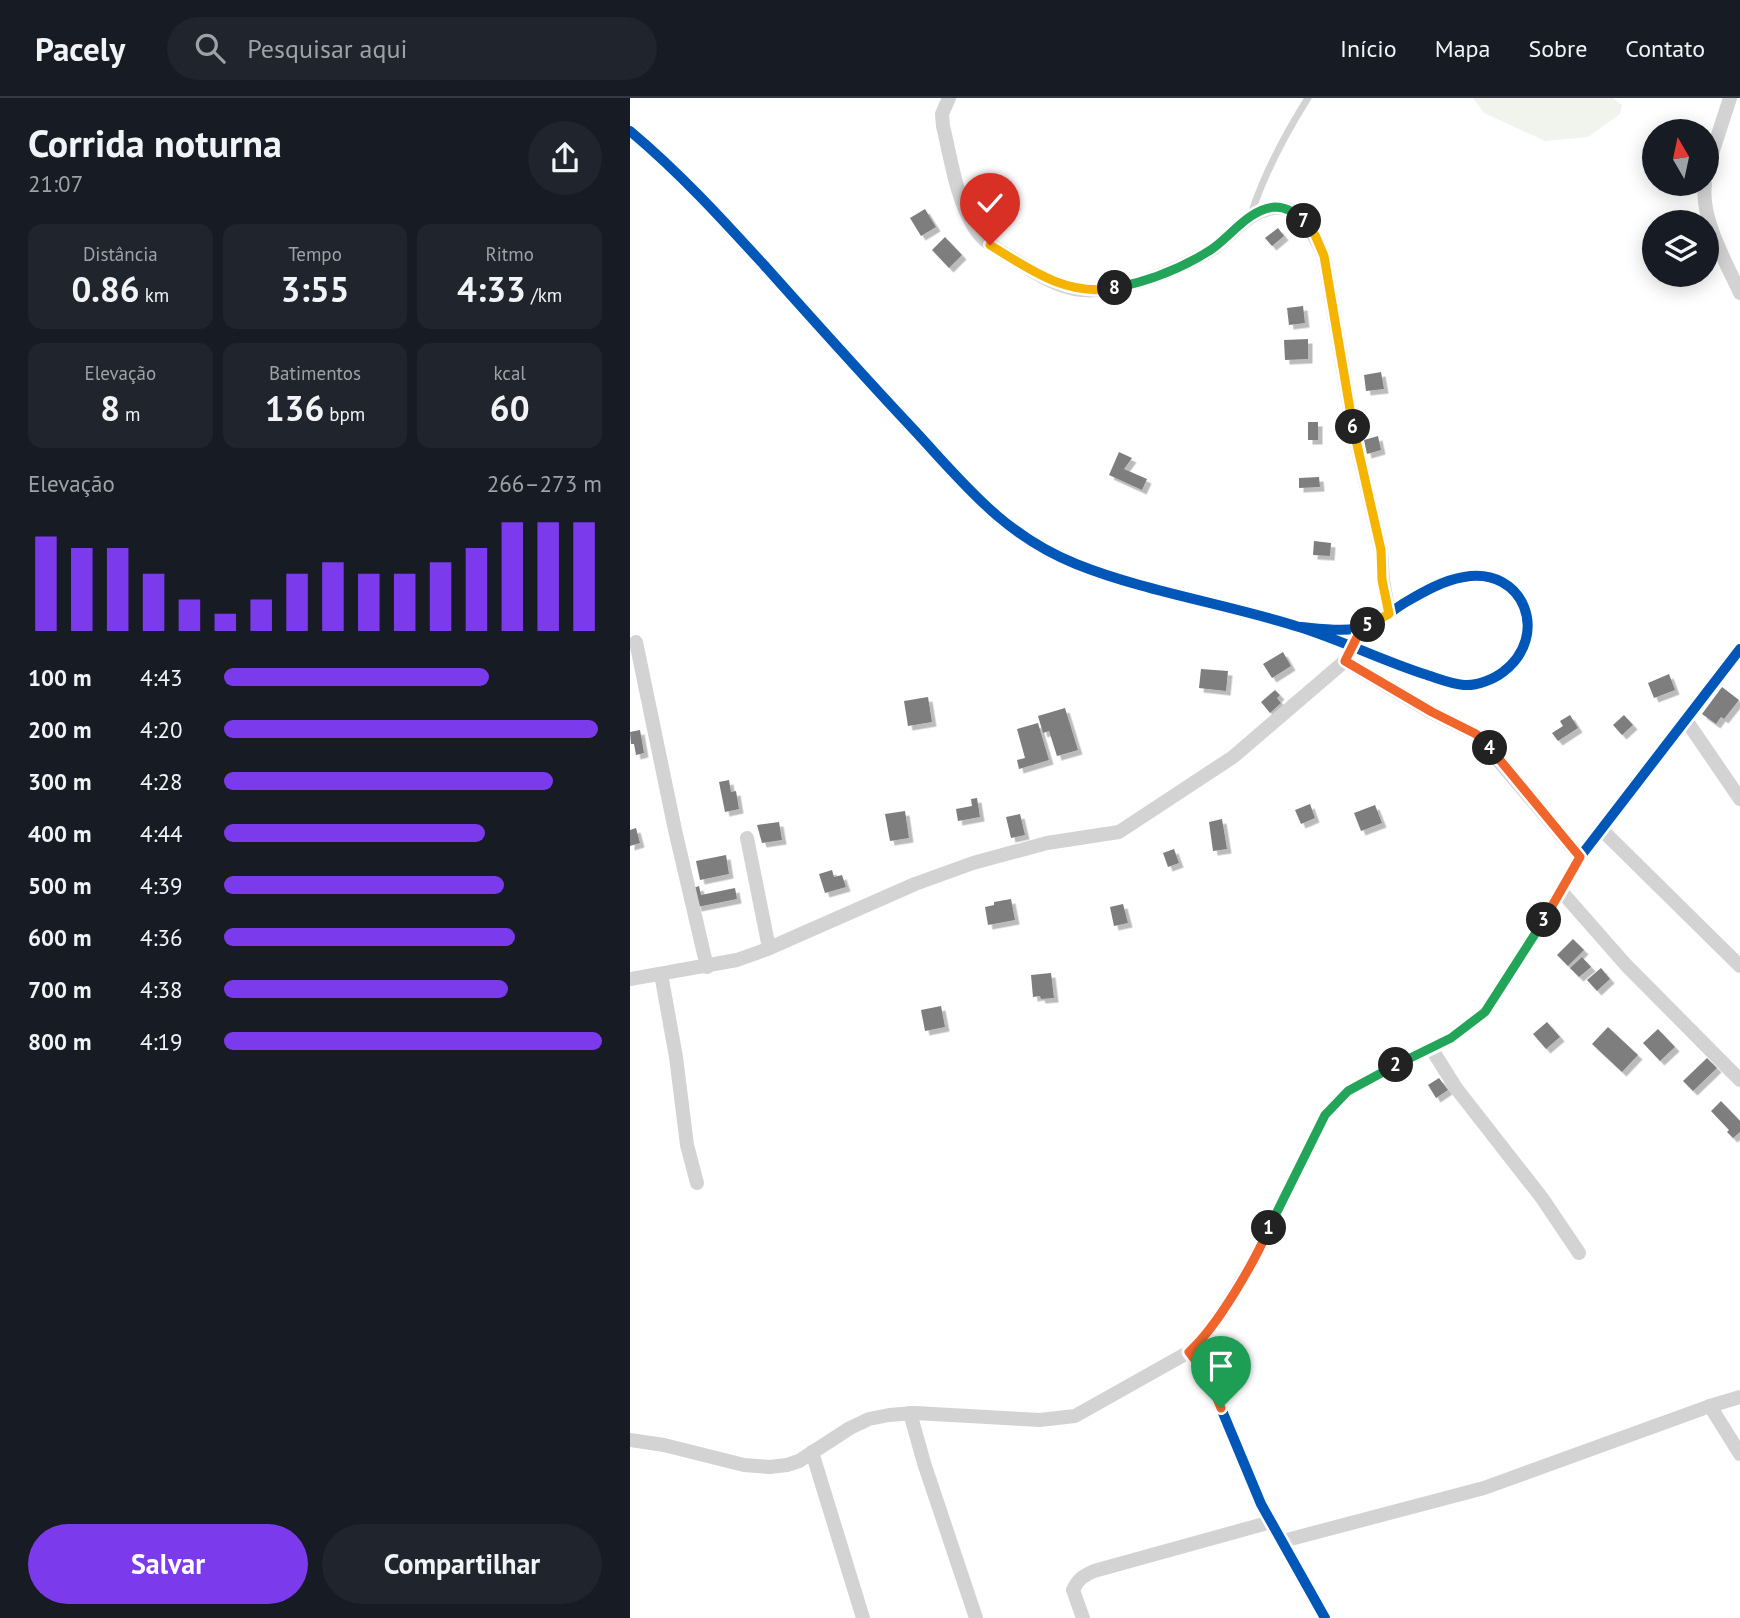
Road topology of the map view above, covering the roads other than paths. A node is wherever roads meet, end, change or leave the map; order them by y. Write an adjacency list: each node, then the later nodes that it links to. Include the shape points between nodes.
1 (949, 98): 7 (street, via 943,125 967,214 976,231 990,245 1054,282 1081,290 1131,284 1214,248)
2 (1308, 98): 7 (lane, via 1264,176)
3 (1730, 98): 5 (street)
4 (630, 131): 10 (street, via 701,196 890,405 1013,530 1077,564)
5 (1719, 132)
6 (1705, 196): 8 (street, via 1710,225)
7 (1250, 218): 9 (street, via 1275,207 1291,211 1315,235 1324,256 1353,428 1381,550)
8 (1739, 287)
9 (1389, 614): 11 (street); 13 (street, via 1433,588 1475,575 1493,578 1514,591 1523,602 1529,626 1521,652 1510,667 1497,677 1468,686)
10 (1301, 627): 11 (street); 13 (street)
11 (1362, 627): 13 (street)
12 (636, 642): 24 (street)
13 (1353, 647): 15 (street)
14 (1740, 649): 16 (street)
15 (1345, 661): 20 (street, via 1476,734); 22 (street, via 1233,757 1119,832 1050,843 973,863)
16 (1686, 720): 17 (street); 18 (street)
17 (1740, 799)
18 (1601, 829): 20 (street); 23 (street)
19 (747, 838): 22 (street)
20 (1580, 857): 21 (street)
21 (1561, 891): 27 (street, via 1485,1012); 28 (street, via 1626,965)
22 (769, 948): 24 (street)
23 (1740, 966)
24 (707, 967): 25 (street)
25 (661, 974): 26 (street); 29 (street)
26 (630, 979)
27 (1431, 1048): 30 (street); 31 (street, via 1361,1082 1337,1100 1315,1132 1260,1247 1210,1330)
28 (1740, 1080)
29 (697, 1183)
30 (1579, 1253)
31 (1189, 1352): 34 (street, via 1076,1416 1040,1420); 38 (street, via 1208,1377 1242,1464)
32 (1740, 1397): 33 (street)
33 (1710, 1406): 37 (street); 39 (street, via 1484,1488)
34 (910, 1413): 36 (street, via 869,1419); 40 (street)
35 (630, 1440): 36 (street, via 770,1467 799,1461)
36 (812, 1452): 41 (street)
37 (1740, 1454)
38 (1272, 1522): 39 (street); 43 (street, via 1082,1577 1073,1590)
39 (1283, 1541): 44 (street)
40 (973, 1612): 42 (street)
41 (863, 1618)
42 (962, 1618)
43 (1083, 1618)
44 (1325, 1618)

